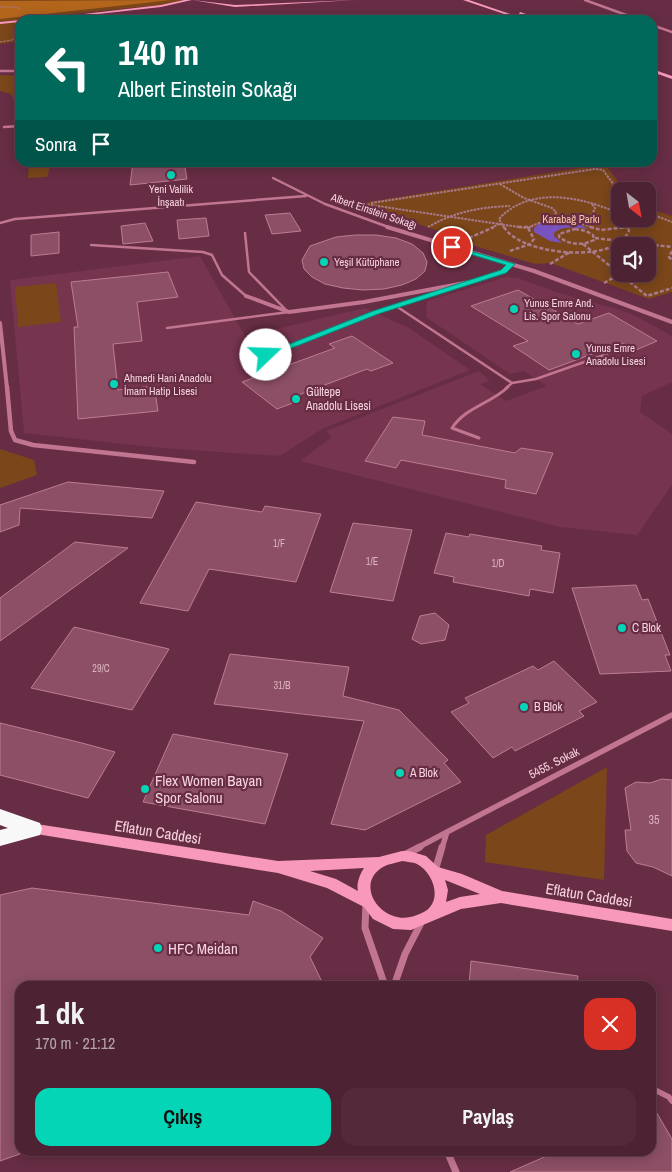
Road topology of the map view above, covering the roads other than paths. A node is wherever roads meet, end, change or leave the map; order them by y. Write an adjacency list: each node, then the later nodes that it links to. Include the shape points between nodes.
1 (192, 0): 4 (street, via 235,6); 8 (street)
2 (214, 0): 3 (street, via 242,3)
3 (270, 0)
4 (353, 0)
5 (465, 0): 9 (street)
6 (483, 0): 10 (street)
7 (585, 0): 11 (street)
8 (94, 15)
9 (511, 15)
10 (526, 15)
11 (626, 15)
12 (15, 22): 13 (street)
13 (0, 23)
14 (657, 26): 15 (street)
15 (672, 32)
16 (657, 67): 20 (street)
17 (0, 71): 18 (street)
18 (15, 71)
19 (657, 72): 21 (street)
20 (672, 73)
21 (672, 78)
22 (15, 127): 23 (street)
23 (4, 128)
24 (273, 178): 25 (street, Albert Einstein Sokağı)
25 (306, 196): 26 (street, via 15,219); 29 (street, Albert Einstein Sokağı)
26 (0, 223)
27 (245, 233): 33 (lane, via 249,272)
28 (91, 246): 31 (lane, via 203,252 212,255 222,275)
29 (511, 264): 30 (street, via 504,272); 34 (street, Albert Einstein Sokağı)
30 (475, 281): 32 (lane); 33 (street)
31 (246, 296): 33 (street)
32 (396, 306): 38 (lane); 39 (lane)
33 (289, 312): 36 (lane)
34 (672, 322)
35 (0, 323): 41 (street, via 10,431 15,440 33,445)
36 (167, 328)
37 (608, 354): 39 (lane, via 536,379)
38 (266, 355)
39 (512, 383): 40 (lane, via 498,396 460,416 452,428)
40 (479, 438)
41 (194, 462)
42 (672, 715): 46 (street, 5455. Sokak)
43 (0, 817): 45 (highway)
44 (0, 821): 45 (street)
45 (33, 829): 47 (street); 48 (highway); 51 (street, Eflatun Caddesi)
46 (447, 832): 49 (street, 5455. Sokak); 52 (street)
47 (0, 834)
48 (0, 838)
49 (402, 856): 50 (street); 52 (street, via 420,860)
50 (378, 862): 51 (street); 54 (street, via 364,880)
51 (278, 866): 54 (street, via 331,883)
52 (435, 872): 53 (street); 55 (street, via 441,882 442,894 439,905)
53 (501, 897): 55 (street, via 460,903); 56 (street, Eflatun Caddesi)
54 (366, 902): 55 (street, via 383,920 396,924 409,925); 57 (street, via 365,928)
55 (427, 918): 58 (street, via 406,947)
56 (672, 926)
57 (383, 981)
58 (395, 981)
59 (656, 1090): 60 (lane)
60 (672, 1101)
61 (448, 1156): 62 (street)
62 (456, 1172)

